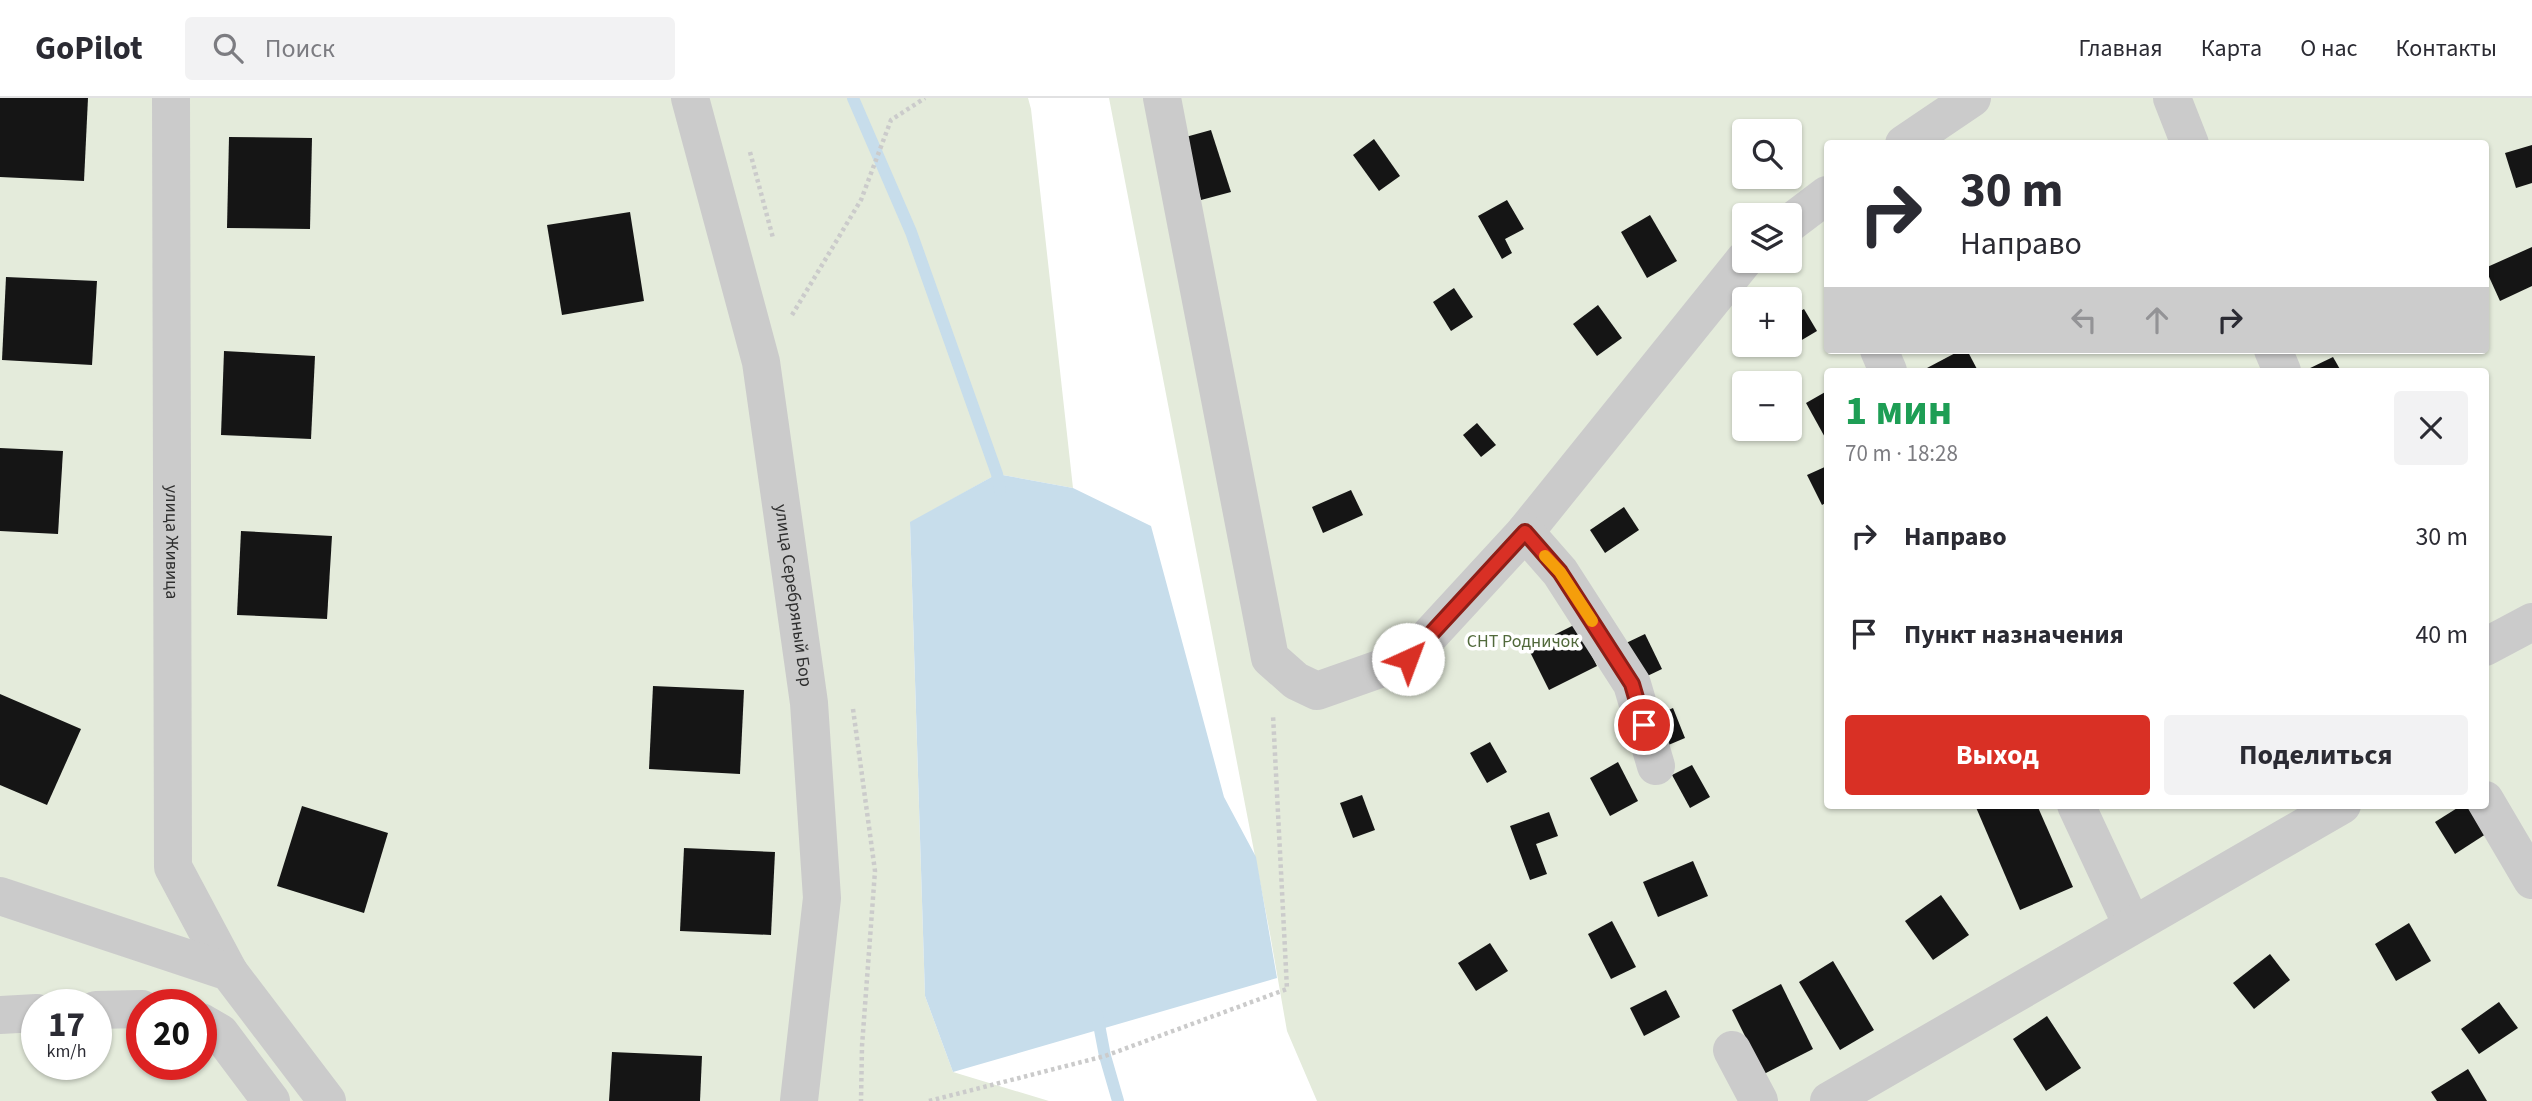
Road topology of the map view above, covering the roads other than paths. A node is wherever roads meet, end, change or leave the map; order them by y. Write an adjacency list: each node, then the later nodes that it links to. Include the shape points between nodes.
1 (171, 98): 19 (street, улица Живица, via 173,867)
2 (690, 98): 26 (street, улица Серебряный Бор, via 761,362 809,703 822,898)
3 (1162, 98): 9 (street, via 1270,658 1296,681 1317,691 1408,659)
4 (1972, 98): 6 (street)
5 (2172, 98): 7 (street)
6 (1910, 140)
7 (2188, 140)
8 (1733, 273): 9 (street)
9 (1525, 532): 12 (street, via 1560,572 1632,684)
10 (2532, 622): 11 (street)
11 (2489, 645)
12 (1656, 766)
13 (2489, 807): 16 (street)
14 (2078, 809): 18 (street)
15 (2335, 809): 18 (street)
16 (2532, 880)
17 (0, 896): 19 (street)
18 (2132, 925): 28 (street)
19 (229, 972): 25 (street, улица Живица)
20 (21, 1013): 21 (street)
21 (0, 1014)
22 (217, 1031): 24 (street)
23 (1732, 1050): 27 (street)
24 (271, 1101)
25 (327, 1101)
26 (800, 1101)
27 (1759, 1101)
28 (1829, 1101)

